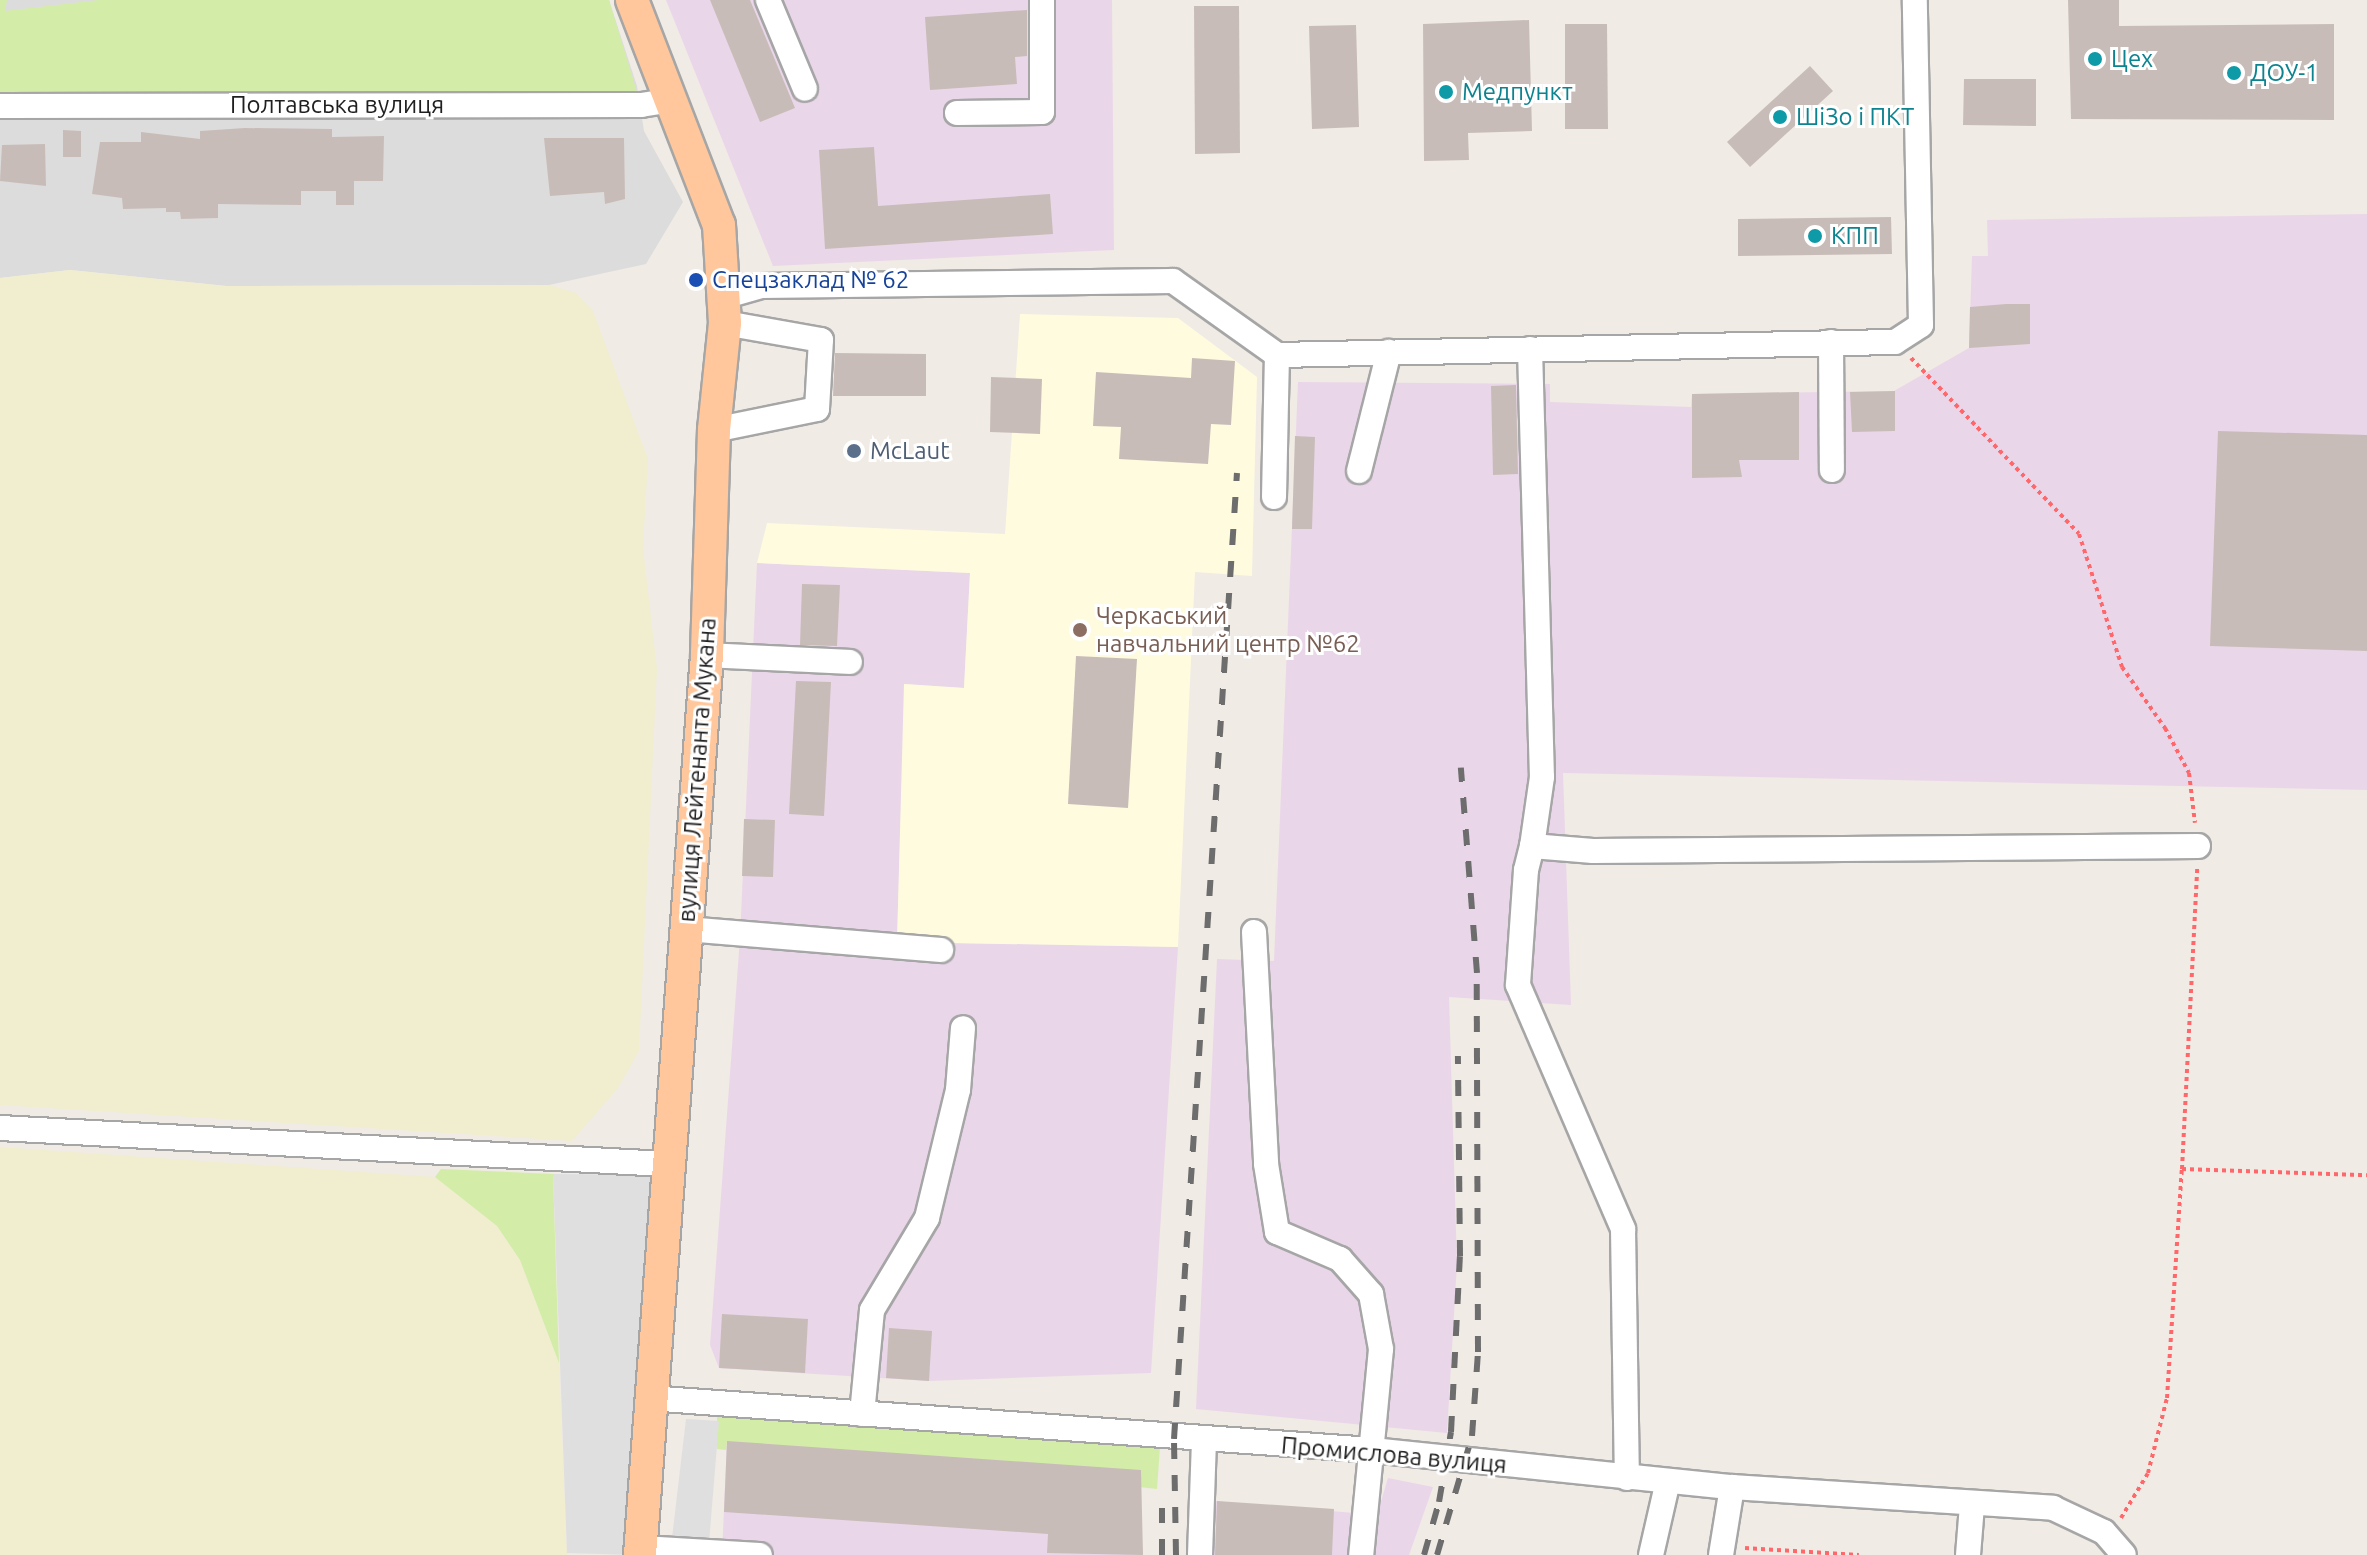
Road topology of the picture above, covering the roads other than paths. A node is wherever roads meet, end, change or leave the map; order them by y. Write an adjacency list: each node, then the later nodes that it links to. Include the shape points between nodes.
1 (632, 0): 6 (main road, вулиця Лейтенанта Мукана)
2 (768, 0): 5 (street)
3 (1042, 0): 8 (street, via 1042,112)
4 (1915, 0): 10 (street, via 1921,325 1895,342)
5 (805, 89)
6 (673, 100): 7 (street, Полтавська вулиця, via 641,105); 9 (main road, вулиця Лейтенанта Мукана, via 719,225)
7 (0, 106)
8 (957, 113)
9 (724, 310): 13 (street, via 761,286 1173,281); 14 (main road, вулиця Лейтенанта Мукана); 14 (street, via 821,340 817,409)
10 (1831, 342): 11 (street); 15 (street)
11 (1530, 349): 12 (street); 20 (street, via 1542,777)
12 (1389, 352): 13 (street); 16 (street)
13 (1277, 355): 17 (street)
14 (714, 430): 18 (main road, вулиця Лейтенанта Мукана)
15 (1832, 470)
16 (1359, 471)
17 (1274, 497)
18 (707, 655): 19 (street); 22 (main road, вулиця Лейтенанта Мукана)
19 (850, 662)
20 (1532, 846): 21 (street, via 1593,851); 32 (street, via 1518,985 1623,1229)
21 (2198, 846)
22 (686, 929): 24 (street); 27 (main road, вулиця Лейтенанта Мукана)
23 (1254, 932): 31 (street, via 1266,1164 1277,1232 1340,1259 1371,1294 1381,1349)
24 (941, 950)
25 (963, 1028): 29 (street, via 958,1090 927,1218 872,1310)
26 (0, 1128): 27 (street)
27 (665, 1164): 28 (main road, вулиця Лейтенанта Мукана)
28 (648, 1398): 29 (street, Промислова вулиця); 37 (main road, вулиця Лейтенанта Мукана)
29 (862, 1414): 30 (street, Промислова вулиця)
30 (1204, 1441): 31 (street, Промислова вулиця); 39 (street)
31 (1372, 1450): 32 (street, Промислова вулиця); 40 (street)
32 (1627, 1478): 33 (street, Промислова вулиця)
33 (1668, 1481): 34 (street, Промислова вулиця); 41 (street)
34 (1732, 1487): 35 (street, Промислова вулиця); 36 (street)
35 (1972, 1505): 42 (street); 43 (street, Промислова вулиця, via 2053,1508 2104,1532)
36 (1722, 1551)
37 (640, 1552): 38 (street)
38 (760, 1555)
39 (1200, 1555)
40 (1361, 1555)
41 (1651, 1555)
42 (1968, 1555)
43 (2124, 1555)

